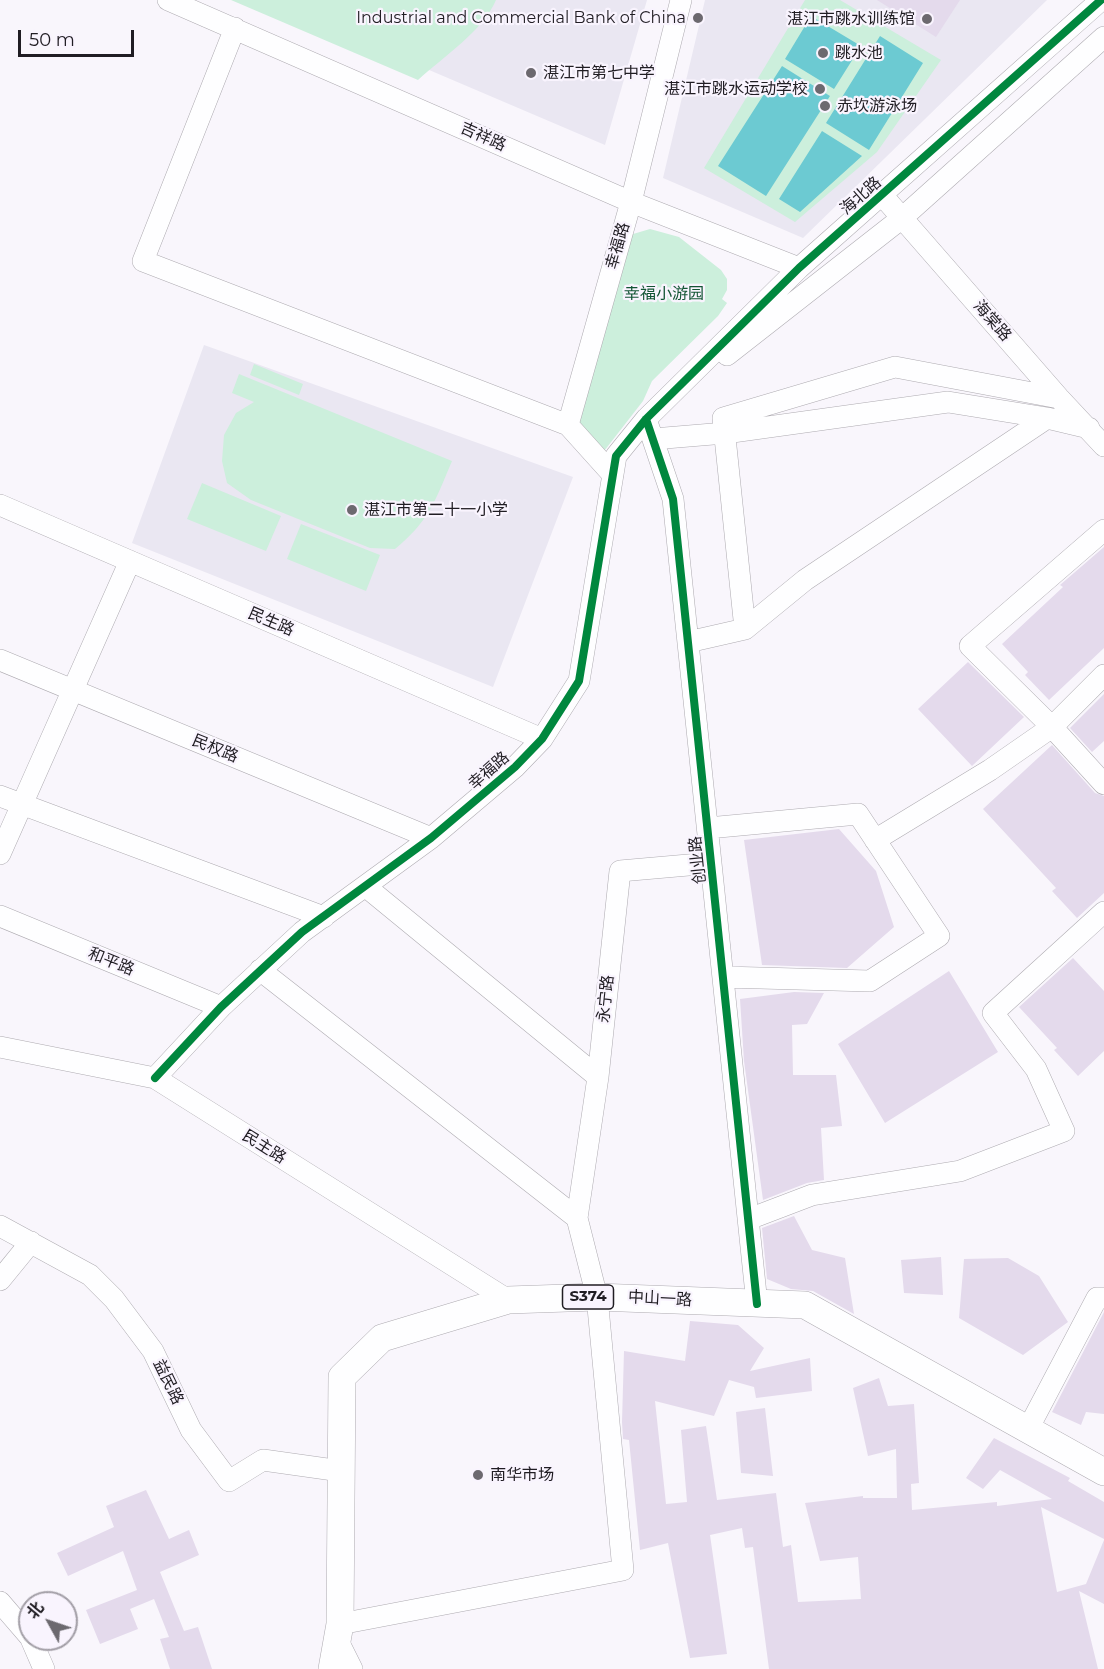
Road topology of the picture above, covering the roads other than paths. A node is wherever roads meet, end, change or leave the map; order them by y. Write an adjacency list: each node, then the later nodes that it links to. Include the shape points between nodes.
1 (168, 0): 4 (street, 吉祥路)
2 (681, 0): 7 (street, 幸福路)
3 (1101, 0): 6 (street, 海北路)
4 (235, 28): 7 (street, 吉祥路); 13 (street, via 143,261)
5 (1104, 37): 8 (street)
6 (882, 195): 8 (street, 海棠路); 9 (street, 海北路)
7 (631, 202): 9 (street, 吉祥路); 13 (street, 幸福路)
8 (902, 218): 10 (street, 海棠路); 11 (street)
9 (799, 268): 11 (street, 海北路)
10 (1059, 398): 14 (street, 海棠路); 15 (street, via 895,367 723,418)
11 (646, 418): 16 (street, 创业路); 18 (street)
12 (1047, 418): 14 (street); 15 (street, via 948,402); 22 (street, via 805,580)
13 (568, 425): 18 (street)
14 (1089, 428): 17 (street, 海棠路)
15 (725, 433): 16 (street); 22 (street)
16 (653, 439): 23 (street, 创业路, via 673,499)
17 (1104, 446)
18 (614, 466): 28 (street, 幸福路, via 579,681)
19 (0, 505): 21 (street, 民生路)
20 (1104, 530): 27 (street, via 970,646)
21 (130, 561): 26 (street); 28 (street, 民生路)
22 (745, 629): 23 (street)
23 (688, 642): 32 (street, 创业路)
24 (0, 660): 26 (street, 民权路)
25 (1104, 675): 27 (street)
26 (71, 689): 31 (street); 33 (street, 民权路)
27 (1052, 727): 29 (street); 34 (street)
28 (542, 739): 33 (street, 幸福路)
29 (1104, 784)
30 (0, 795): 31 (street)
31 (23, 804): 35 (street); 40 (street)
32 (708, 828): 34 (street, via 858,814); 36 (street, 创业路)
33 (431, 838): 37 (street, 幸福路)
34 (875, 840): 42 (street, via 939,936 870,981)
35 (0, 854)
36 (711, 863): 42 (street, 创业路); 45 (street, 永宁路, via 620,871)
37 (365, 886): 40 (street, 幸福路); 45 (street)
38 (1104, 912): 48 (street, via 993,1013 1036,1069 1064,1131 960,1171 812,1195)
39 (0, 916): 43 (street, 和平路)
40 (324, 917): 41 (street, 幸福路)
41 (260, 970): 43 (street, 幸福路); 47 (street)
42 (723, 977): 48 (street, 创业路)
43 (221, 1007): 46 (street, 幸福路)
44 (0, 1047): 46 (street, 民主路)
45 (598, 1077): 47 (street, 永宁路)
46 (155, 1078): 54 (street, 民主路)
47 (577, 1218): 52 (street)
48 (749, 1219): 55 (street, 创业路)
49 (0, 1226): 50 (street, 益民路)
50 (31, 1242): 51 (street); 57 (street, 益民路, via 90,1275 114,1299 153,1351 191,1430 229,1481 262,1460)
51 (0, 1280)
52 (597, 1297): 54 (main road, 中山一路 / S374); 55 (main road, 中山一路 / S374); 61 (street, via 622,1570)
53 (1104, 1298): 56 (street, via 1097,1298)
54 (508, 1300): 57 (main road, 中山一路 / S374, via 382,1338 342,1377)
55 (757, 1304): 56 (main road, 中山一路 / S374, via 805,1305)
56 (1028, 1429): 58 (main road, 中山一路 / S374)
57 (341, 1471): 61 (main road, 中山一路 / S374)
58 (1104, 1472)
59 (0, 1602): 60 (street)
60 (18, 1623)
61 (339, 1632): 64 (main road, 中山一路 / S374); 65 (street)
62 (36, 1651): 63 (street)
63 (44, 1669)
64 (332, 1669)
65 (351, 1669)

